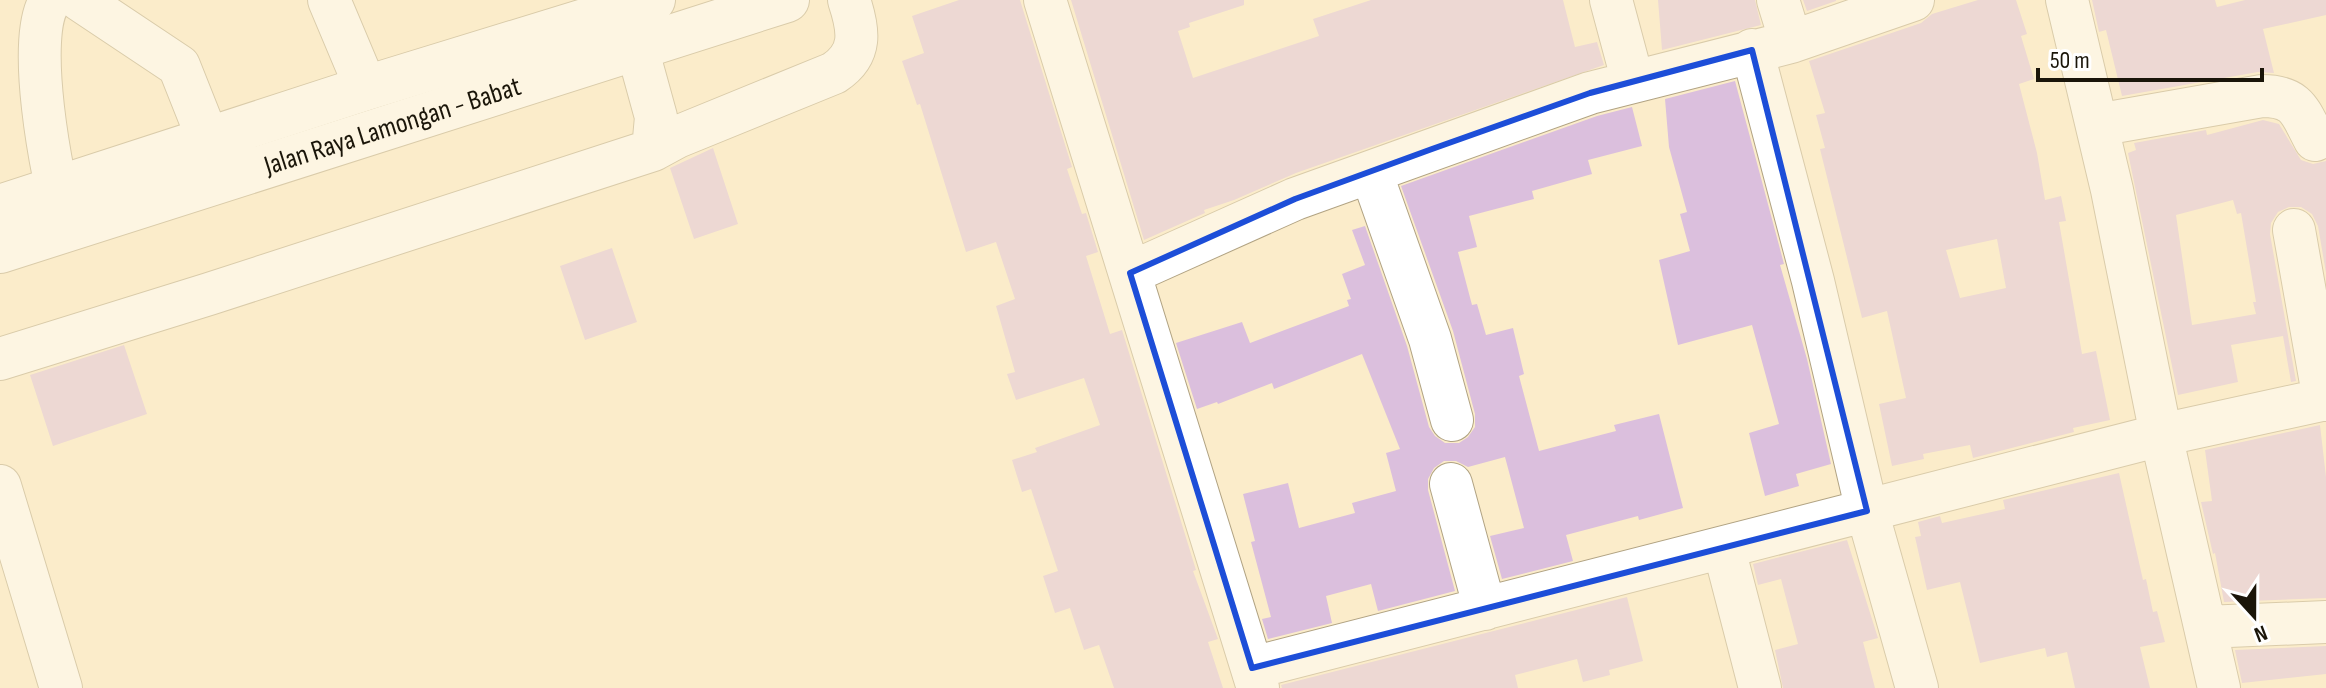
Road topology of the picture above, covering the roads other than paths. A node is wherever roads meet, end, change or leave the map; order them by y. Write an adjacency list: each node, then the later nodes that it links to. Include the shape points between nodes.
1 (51, 0): 21 (street, via 44,10 39,51)
2 (80, 0): 17 (street, via 179,66)
3 (329, 0): 15 (street)
4 (653, 0): 15 (highway, Jalan Raya Lamongan - Babat)
5 (787, 0): 13 (highway, Jalan Raya Lamongan - Babat)
6 (849, 0): 19 (street, via 856,26 850,63)
7 (1045, 0): 26 (street)
8 (1611, 0): 14 (street)
9 (1778, 0): 12 (street)
10 (1913, 0): 12 (street)
11 (2067, 0): 16 (street)
12 (1771, 46): 14 (street); 33 (street, via 1813,281)
13 (637, 48): 19 (street, via 656,117); 23 (highway, Jalan Raya Lamongan - Babat)
14 (1633, 82): 20 (street)
15 (366, 88): 17 (highway, Jalan Raya Lamongan - Babat)
16 (2097, 125): 18 (street, via 2280,96 2297,105); 30 (street)
17 (208, 139): 21 (highway, Jalan Raya Lamongan - Babat)
18 (2315, 140)
19 (653, 150): 27 (street)
20 (1371, 172): 26 (street, via 1295,199); 29 (street, via 1430,339)
21 (55, 189): 22 (highway, Jalan Raya Lamongan - Babat); 23 (street)
22 (0, 207)
23 (68, 230): 25 (highway, Jalan Raya Lamongan - Babat)
24 (2294, 230): 28 (street)
25 (0, 251)
26 (1130, 273): 38 (street)
27 (0, 359)
28 (2325, 399): 30 (street)
29 (1452, 420)
30 (2161, 435): 33 (street); 37 (street)
31 (1451, 484): 35 (street)
32 (0, 486): 39 (street)
33 (1867, 511): 34 (street); 41 (street)
34 (1724, 549): 35 (street); 40 (street)
35 (1485, 609): 38 (street)
36 (2326, 622): 37 (street)
37 (2205, 627): 42 (street)
38 (1255, 678)
39 (61, 688)
40 (1760, 688)
41 (1917, 688)
42 (2219, 688)

